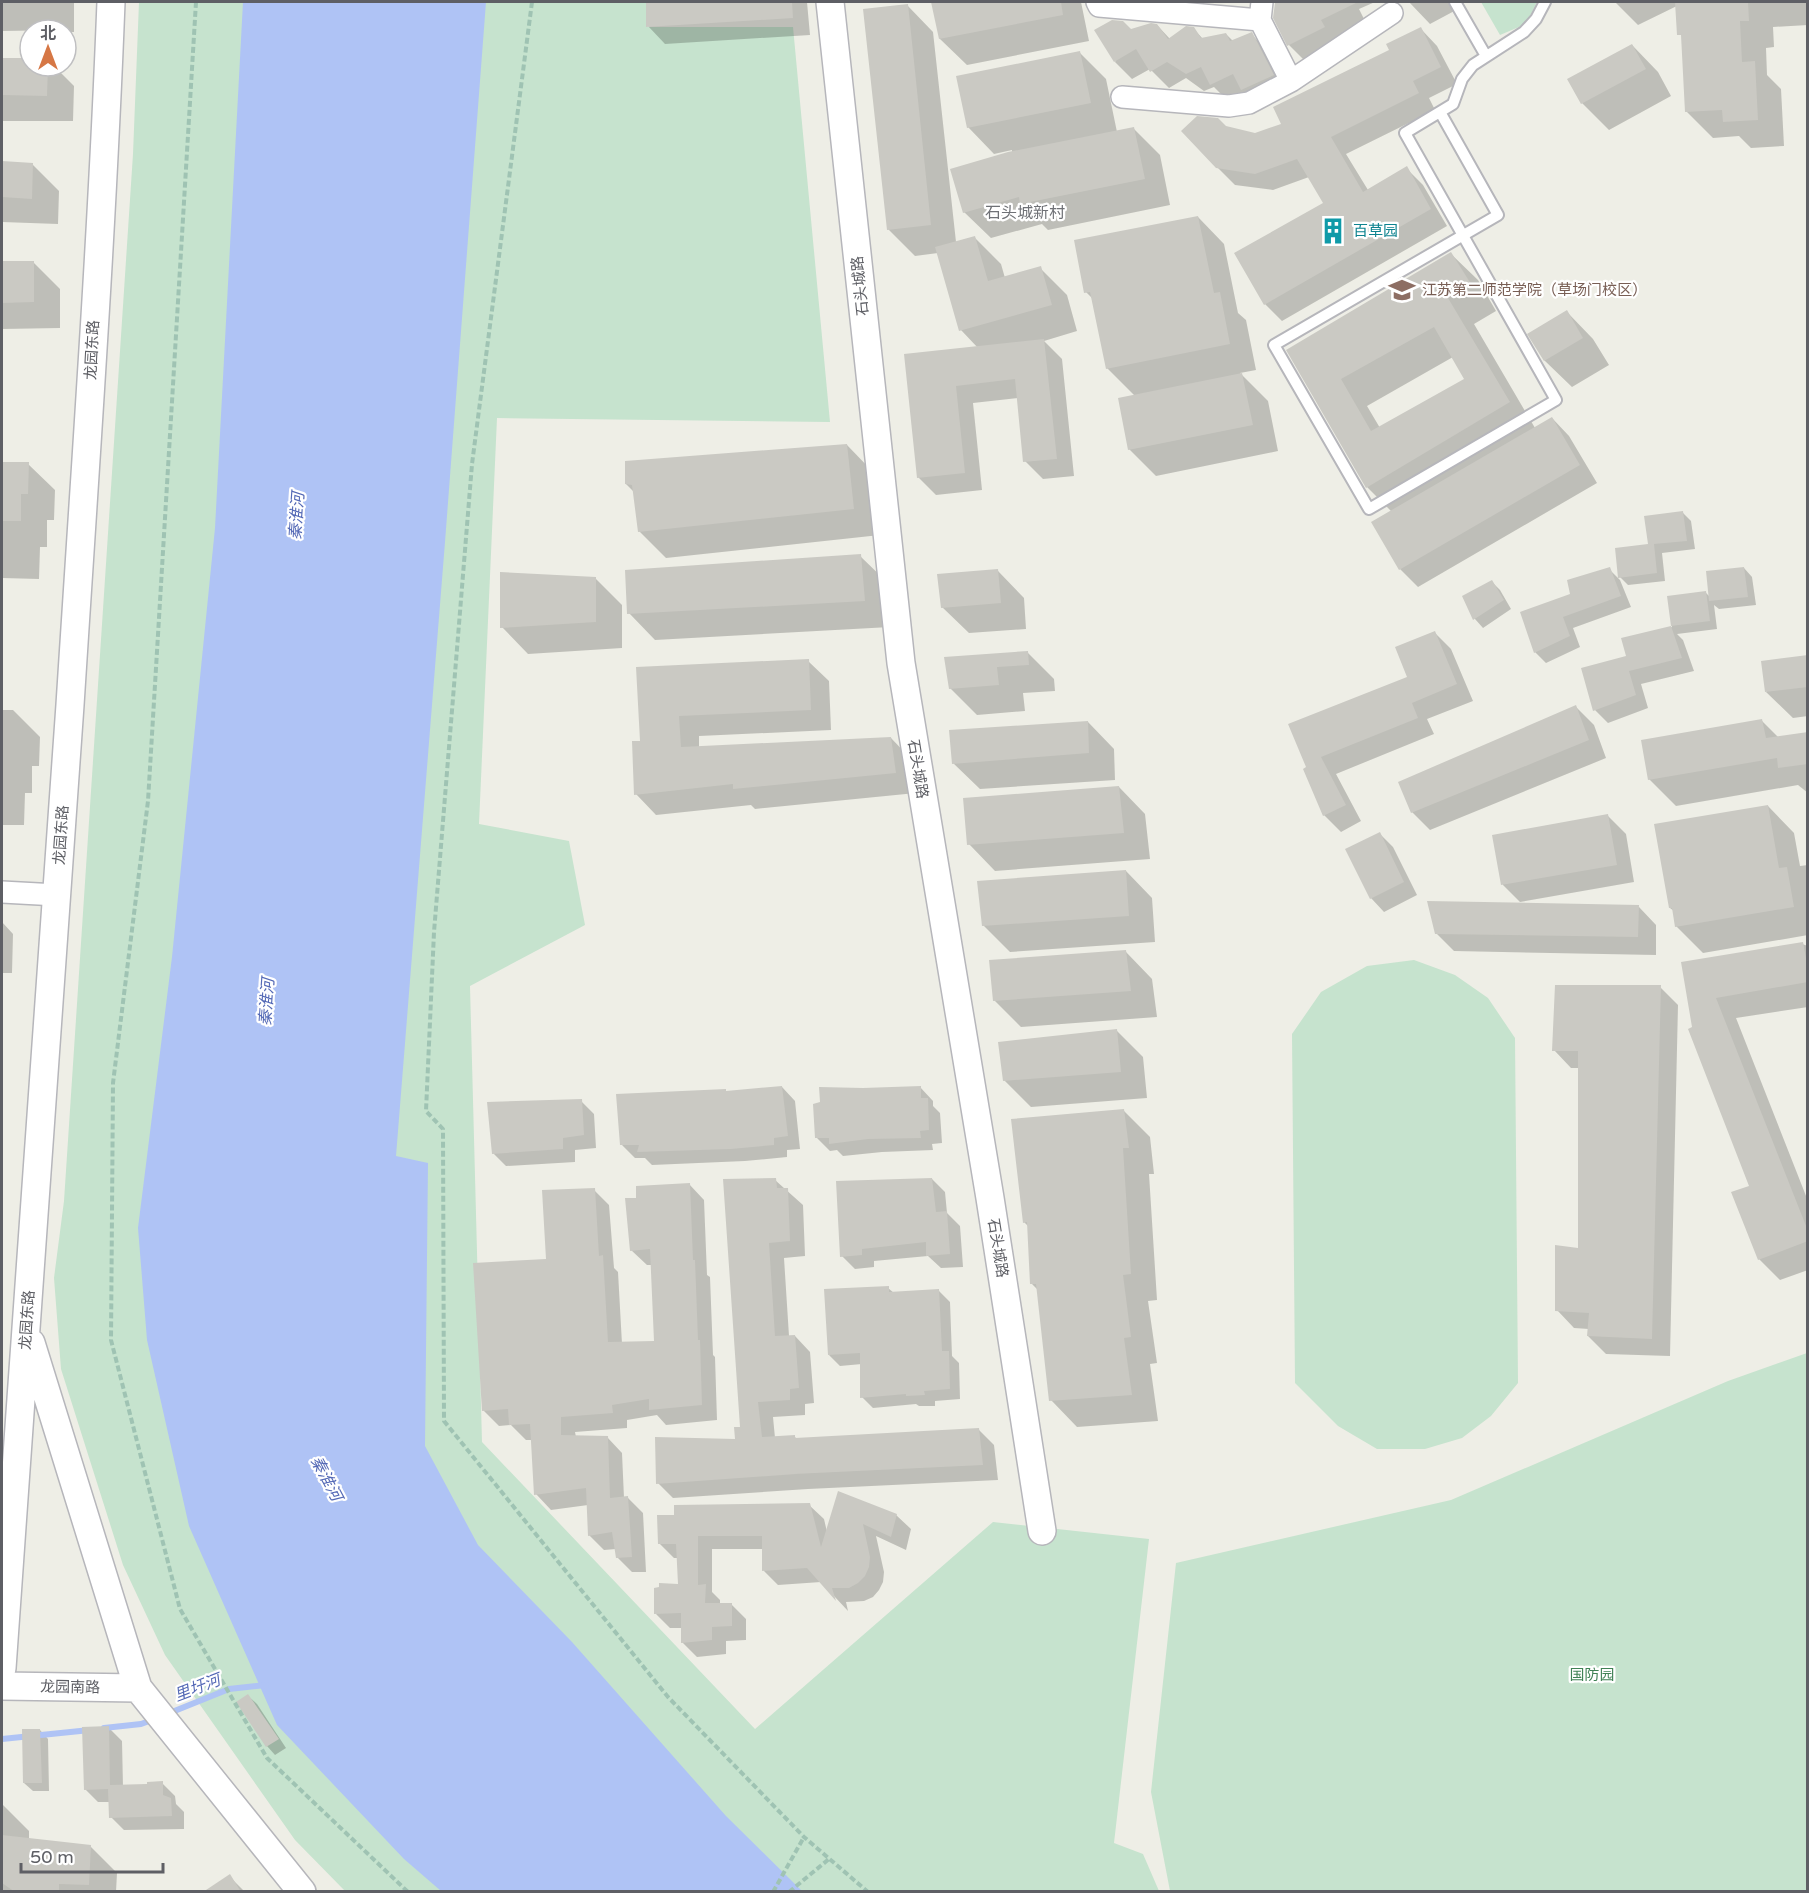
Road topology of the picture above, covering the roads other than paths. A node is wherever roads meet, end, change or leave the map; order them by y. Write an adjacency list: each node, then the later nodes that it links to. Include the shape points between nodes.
1 (111, 2): 14 (street, 龙园东路)
2 (830, 2): 16 (street, 石头城路, via 901,663)
3 (1097, 2): 6 (street, via 1099,6)
4 (1455, 2): 8 (lane)
5 (1545, 2): 8 (lane, via 1524,32)
6 (1261, 11): 9 (street)
7 (1392, 13): 9 (street)
8 (1486, 56): 11 (lane, via 1462,78 1453,104)
9 (1291, 81): 10 (street, via 1249,103 1229,106)
10 (1122, 97)
11 (1440, 112): 12 (lane, via 1405,133); 12 (lane, via 1498,215)
12 (1463, 236): 12 (lane, via 1556,400 1369,509 1274,345)
13 (2, 892): 14 (street)
14 (57, 895): 15 (street, 龙园东路)
15 (26, 1328): 17 (street, 龙园东路); 19 (street)
16 (1042, 1531)
17 (2, 1668)
18 (2, 1686): 19 (street, 龙园南路)
19 (138, 1688): 20 (street)
20 (302, 1892)

